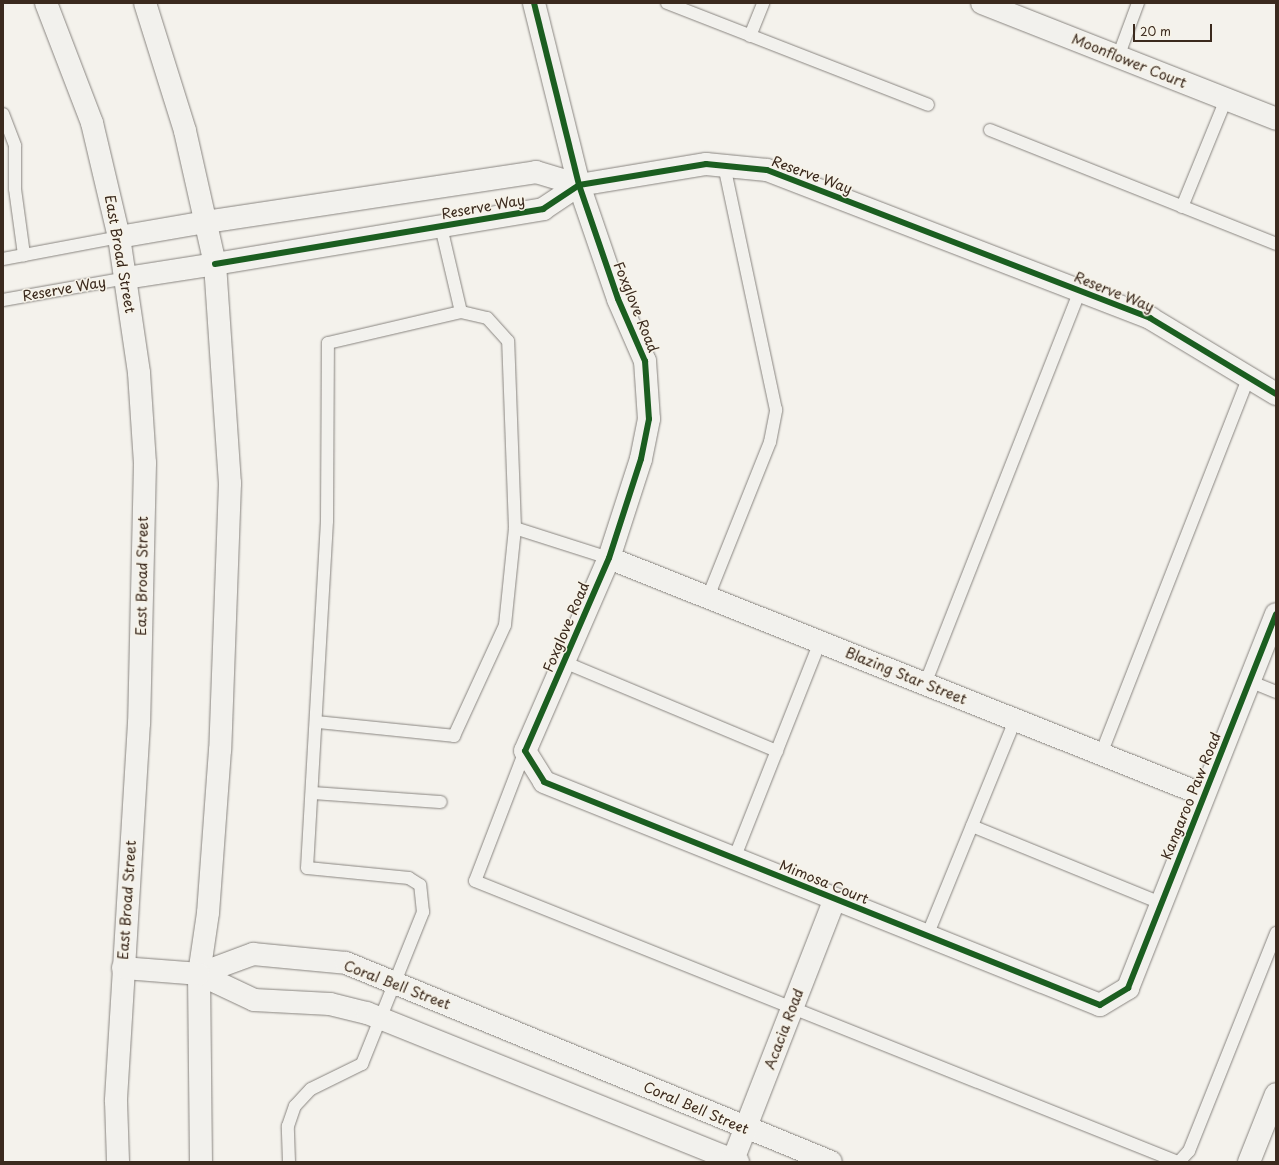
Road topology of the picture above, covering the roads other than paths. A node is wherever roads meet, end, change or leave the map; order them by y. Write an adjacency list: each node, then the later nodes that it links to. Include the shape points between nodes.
1 (46, 3): 21 (street, East Broad Street, via 92,123)
2 (145, 3): 19 (street, via 185,131)
3 (534, 3): 16 (street, Foxglove Road)
4 (667, 3): 8 (lane)
5 (763, 3): 8 (lane)
6 (982, 3): 9 (street, Moonflower Court)
7 (1138, 3): 9 (lane)
8 (750, 36): 11 (lane)
9 (1118, 57): 10 (street, Moonflower Court)
10 (1226, 99): 13 (street, Moonflower Court); 18 (lane)
11 (928, 105)
12 (3, 114): 17 (lane, via 15,146)
13 (1276, 119)
14 (990, 130): 18 (lane)
15 (724, 166): 16 (street, Reserve Way, via 706,164); 27 (street, Reserve Way, via 767,170); 34 (lane, via 776,410 770,442)
16 (579, 185): 19 (street, Reserve Way, via 536,172); 20 (street, Reserve Way, via 543,209); 33 (street, Foxglove Road, via 618,299 645,360 649,419 641,459)
17 (9, 190): 23 (lane)
18 (1182, 207): 22 (lane)
19 (206, 222): 21 (street, Reserve Way); 25 (street)
20 (441, 227): 25 (street, Reserve Way); 29 (lane)
21 (119, 236): 23 (lane); 26 (street, East Broad Street)
22 (1276, 244)
23 (24, 255): 24 (lane)
24 (3, 259)
25 (215, 264): 26 (street, Reserve Way); 56 (street, via 230,483 220,750 208,913)
26 (126, 278): 28 (lane, Reserve Way); 55 (street, East Broad Street, via 140,373 145,463 139,723)
27 (1080, 291): 30 (street, Reserve Way, via 1150,318); 39 (lane)
28 (3, 300)
29 (461, 312): 32 (lane, via 487,318 508,341); 42 (lane, via 328,343 327,521)
30 (1248, 379): 31 (street, Reserve Way); 45 (lane)
31 (1276, 394)
32 (515, 528): 33 (lane); 42 (lane, via 505,625 454,736)
33 (609, 558): 34 (street, Blazing Star Street); 37 (street, Foxglove Road)
34 (708, 597): 36 (street, Blazing Star Street)
35 (1276, 614): 38 (street, Kangaroo Paw Road)
36 (820, 642): 39 (street, Blazing Star Street); 44 (lane)
37 (564, 662): 43 (street, Foxglove Road); 44 (lane)
38 (1249, 681): 40 (lane); 47 (street, Kangaroo Paw Road)
39 (925, 684): 41 (street, Blazing Star Street)
40 (1276, 692)
41 (1015, 720): 45 (street, Blazing Star Street); 49 (lane)
42 (317, 722): 46 (lane)
43 (525, 751): 50 (street, Mimosa Court, via 544,782); 59 (lane, via 475,881)
44 (776, 751): 50 (lane)
45 (1101, 754): 47 (street, Blazing Star Street)
46 (312, 793): 48 (lane); 57 (lane, via 307,868 409,878 420,885 423,912)
47 (1204, 795): 52 (street, Kangaroo Paw Road)
48 (441, 802)
49 (972, 826): 52 (lane); 54 (lane)
50 (734, 859): 51 (street, Mimosa Court)
51 (835, 899): 54 (street, Mimosa Court); 59 (street, Acacia Road)
52 (1161, 903): 58 (street, Kangaroo Paw Road)
53 (1276, 932): 68 (lane, via 1189,1151)
54 (927, 936): 58 (street, Mimosa Court, via 1100,1005)
55 (123, 968): 56 (street); 64 (street, East Broad Street, via 116,1101)
56 (199, 974): 57 (street, Coral Bell Street, via 253,954 346,963); 60 (street, via 254,1000 330,1004); 65 (street)
57 (394, 981): 60 (lane); 62 (street, Coral Bell Street)
58 (1128, 988)
59 (792, 1008): 62 (street, Acacia Road); 68 (lane)
60 (380, 1018): 63 (street); 66 (lane, via 362,1064 311,1089 295,1106 288,1126)
61 (1276, 1094): 69 (street)
62 (745, 1128): 63 (street, Acacia Road); 67 (street, Coral Bell Street)
63 (734, 1161)
64 (118, 1162)
65 (201, 1162)
66 (289, 1162)
67 (831, 1162)
68 (1178, 1162)
69 (1249, 1162)

